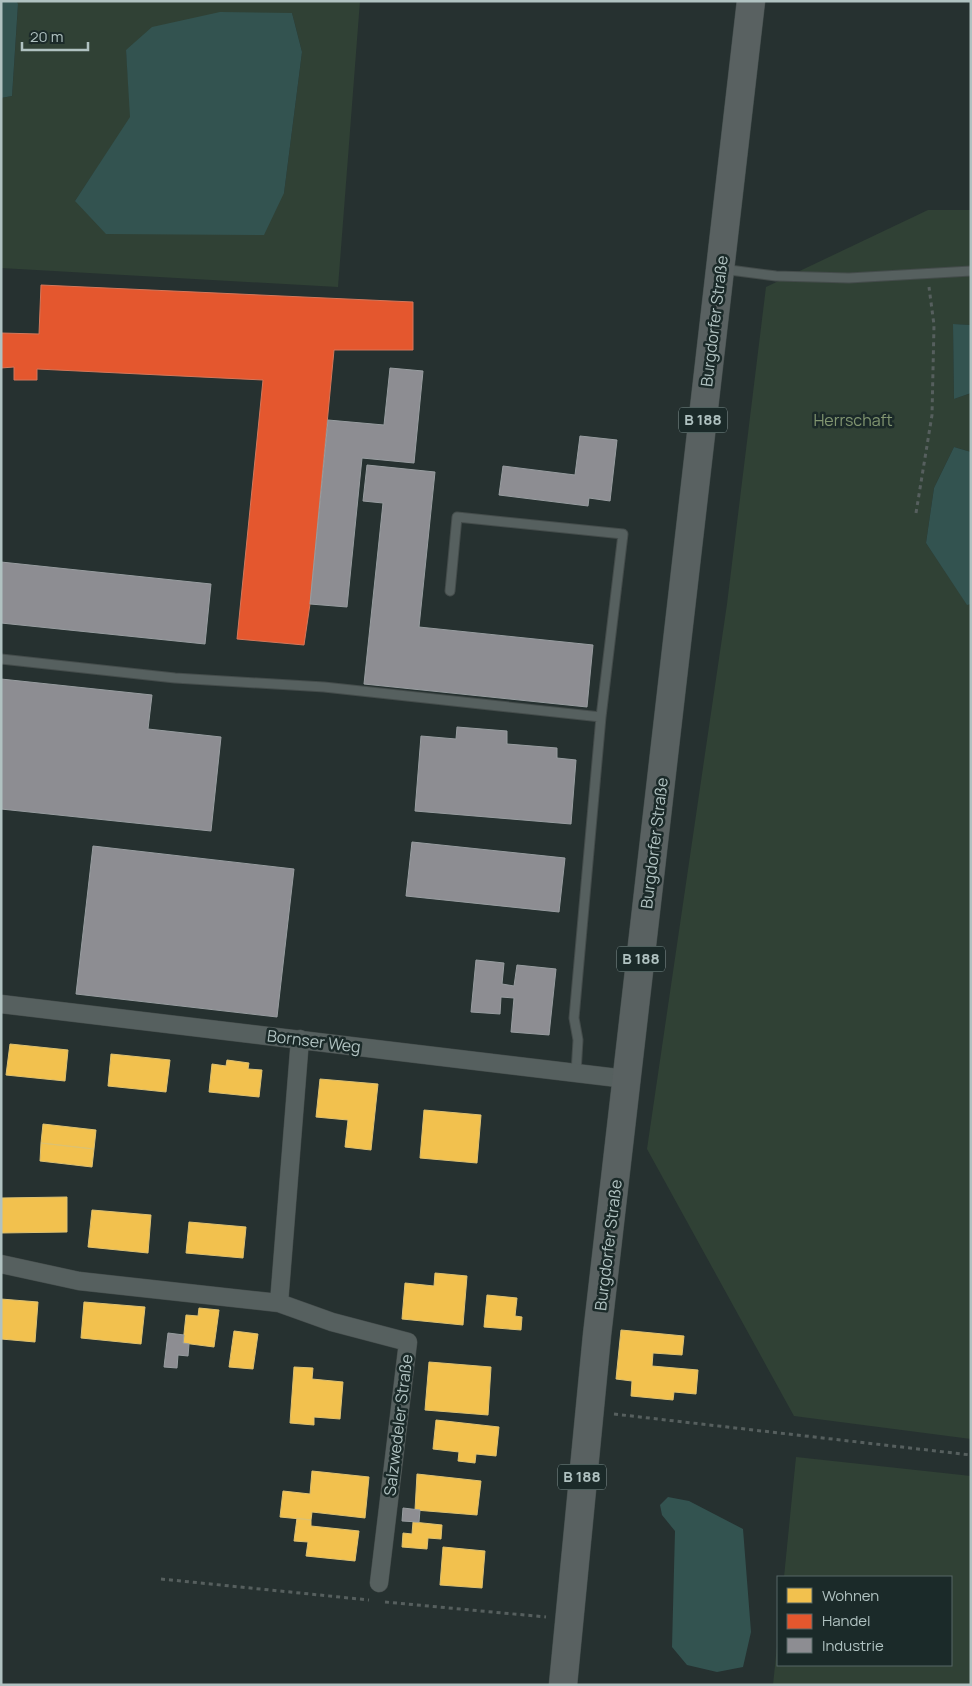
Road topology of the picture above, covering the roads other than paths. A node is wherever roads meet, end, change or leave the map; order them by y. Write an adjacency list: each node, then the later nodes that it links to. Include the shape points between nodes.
1 (751, 1): 2 (main road, Burgdorfer Straße / B 188)
2 (720, 268): 3 (lane, via 776,276 849,278); 10 (main road, Burgdorfer Straße / B 188)
3 (971, 271)
4 (450, 591): 6 (lane, via 457,518 623,534)
5 (1, 659): 6 (lane, via 175,678 324,687)
6 (601, 717): 9 (lane, via 574,1018 578,1040)
7 (1, 1004): 8 (street, Bornser Weg)
8 (300, 1039): 9 (street, Bornser Weg); 12 (street)
9 (576, 1073): 10 (street, Bornser Weg)
10 (626, 1079): 14 (main road, Burgdorfer Straße / B 188)
11 (1, 1264): 12 (street, Salzwedeler Straße, via 79,1282)
12 (279, 1303): 13 (street, Salzwedeler Straße, via 332,1322 408,1342)
13 (378, 1583)
14 (563, 1685)

